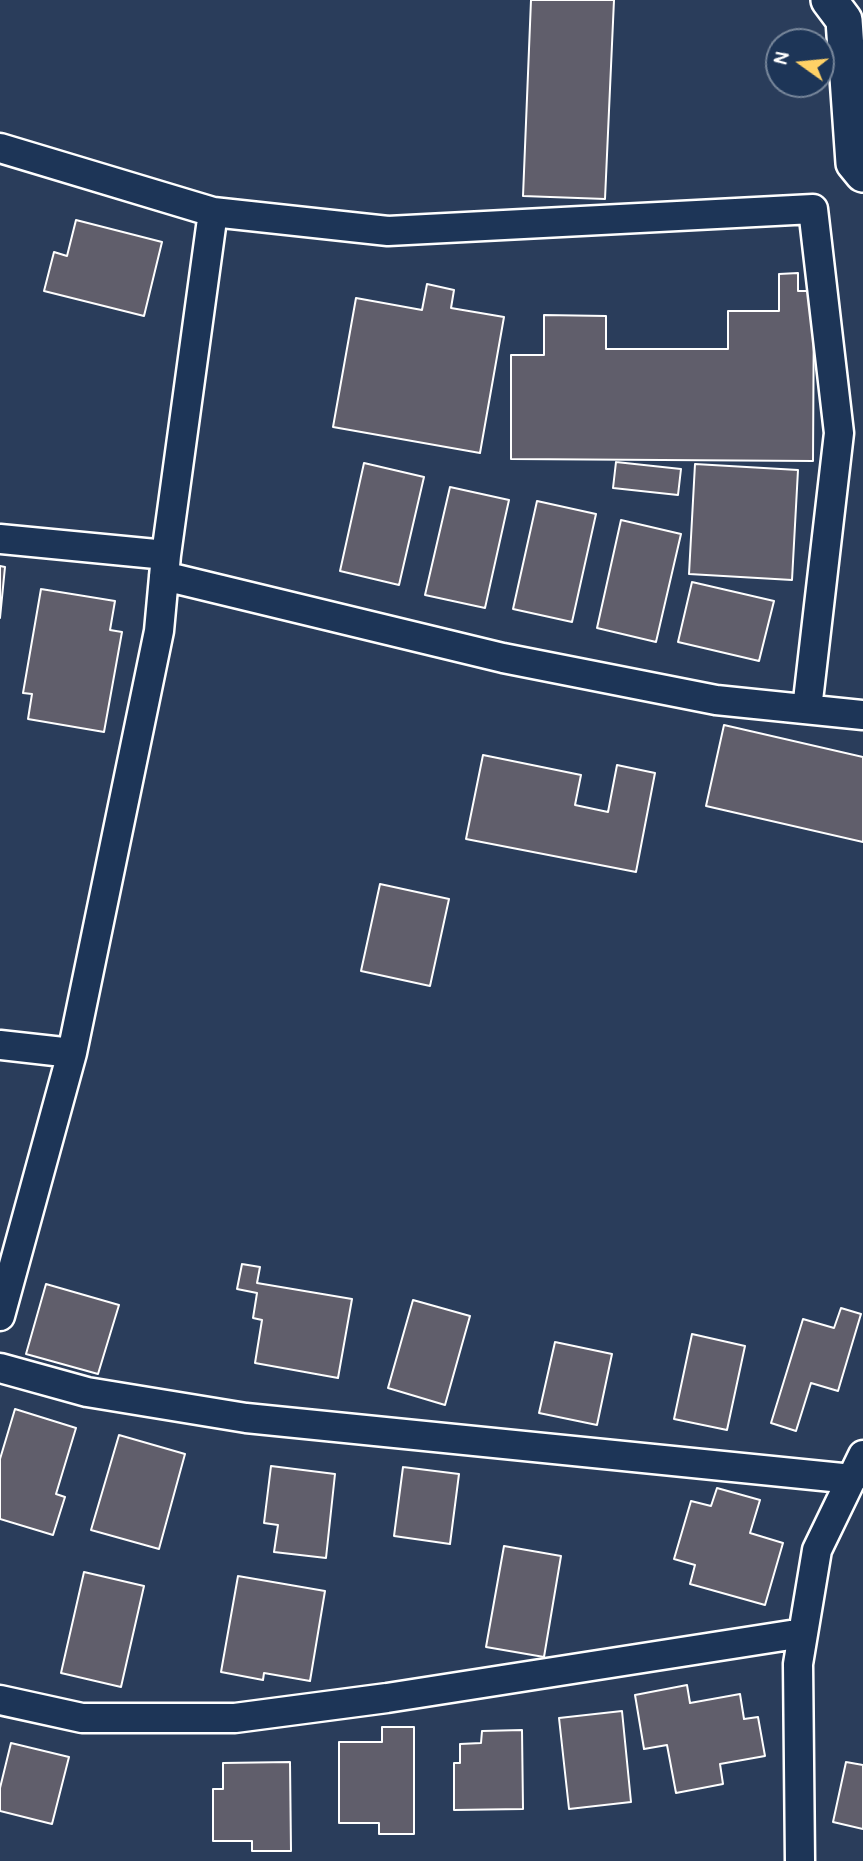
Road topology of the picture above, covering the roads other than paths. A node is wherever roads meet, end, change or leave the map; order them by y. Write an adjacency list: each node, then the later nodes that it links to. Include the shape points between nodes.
1 (829, 0): 3 (street, via 844,20 853,163)
2 (0, 148): 4 (street)
3 (863, 174)
4 (213, 212): 6 (street); 7 (street, via 388,231 813,209 839,433)
5 (0, 539): 6 (street)
6 (165, 565): 7 (street, via 503,658 716,700); 10 (street, via 159,632)
7 (807, 709): 8 (street)
8 (863, 715)
9 (0, 1045): 10 (street)
10 (72, 1053): 11 (street)
11 (0, 1315)
12 (0, 1368): 13 (street, via 88,1391 246,1418)
13 (857, 1467): 14 (street, via 817,1550)
14 (803, 1633): 15 (street, via 387,1699 235,1718 82,1718); 16 (street, via 798,1664)
15 (0, 1700)
16 (800, 1861)

